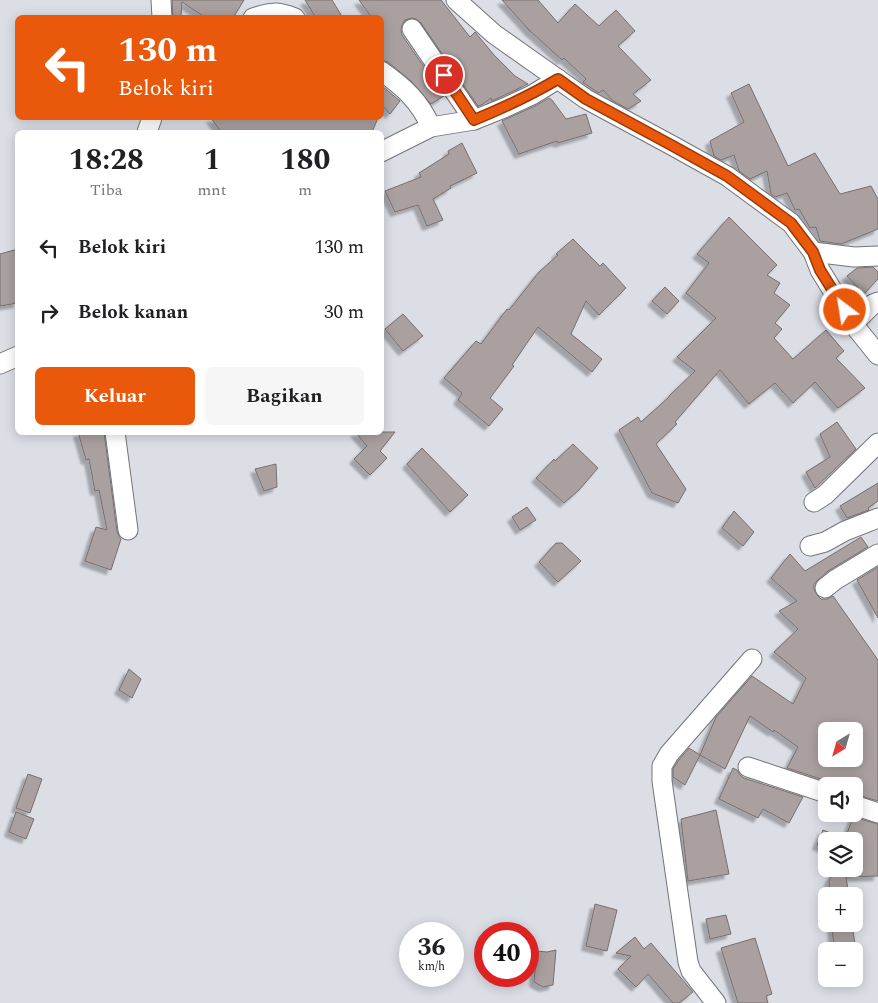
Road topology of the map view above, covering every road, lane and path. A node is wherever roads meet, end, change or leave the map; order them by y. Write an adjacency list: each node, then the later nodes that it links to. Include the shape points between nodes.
1 (161, 0): 3 (street)
2 (456, 0): 8 (street, via 494,34)
3 (162, 15)
4 (264, 15): 5 (street, via 281,12)
5 (288, 15)
6 (412, 29): 9 (street)
7 (384, 73): 10 (street, via 417,102)
8 (558, 79): 9 (street, via 525,98); 12 (street, via 586,99 727,176 791,223)
9 (474, 120): 10 (street)
10 (431, 127): 11 (street)
11 (384, 150)
12 (813, 252): 13 (street); 15 (street, via 820,270)
13 (878, 256)
14 (878, 302): 15 (street)
15 (853, 324): 16 (street)
16 (878, 355)
17 (15, 357): 18 (street)
18 (0, 364)
19 (115, 435): 23 (street)
20 (878, 443): 21 (street)
21 (814, 502)
22 (878, 518): 24 (street)
23 (128, 530)
24 (810, 546)
25 (878, 554): 26 (street)
26 (825, 588)
27 (752, 659): 32 (street, via 662,766 688,962 691,971)
28 (748, 767): 29 (street)
29 (818, 791)
30 (863, 808): 31 (street)
31 (878, 813)
32 (716, 1003)

